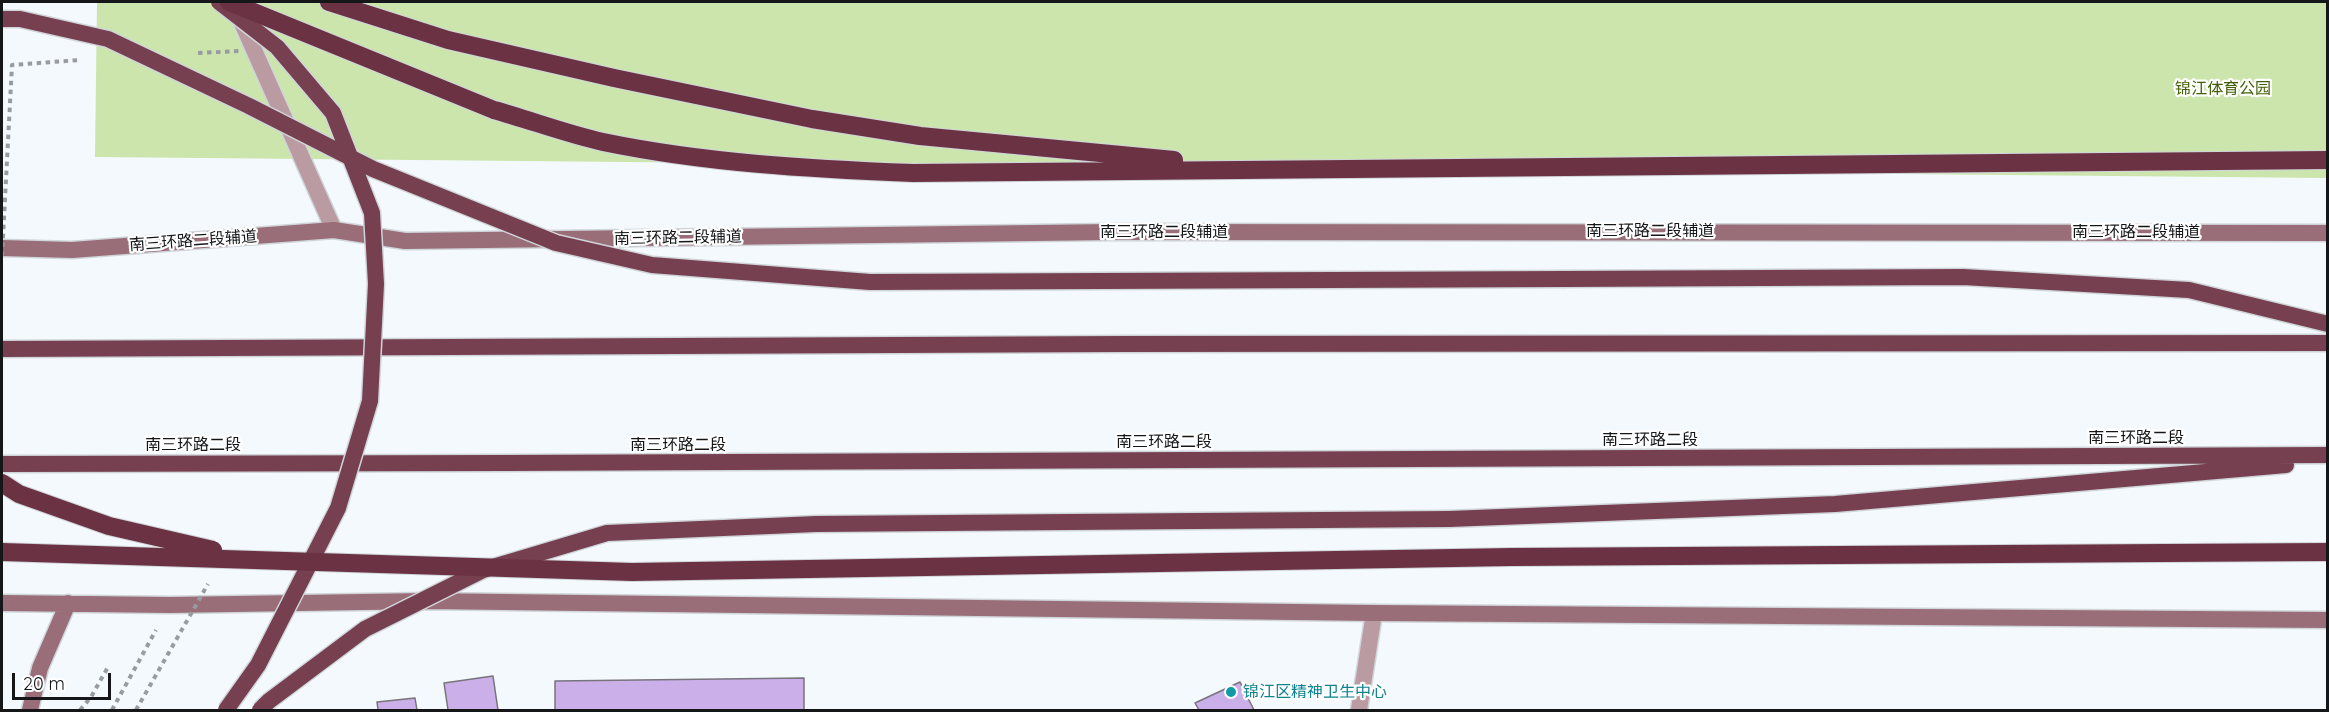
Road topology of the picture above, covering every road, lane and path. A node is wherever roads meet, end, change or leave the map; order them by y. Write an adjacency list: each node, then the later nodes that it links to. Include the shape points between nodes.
1 (219, 2): 33 (highway, bridge, via 277,47 333,113 372,213 376,284 370,401 338,508 258,665)
2 (230, 2): 9 (highway, bridge, via 494,110 602,142 693,157 913,173); 10 (street)
3 (329, 2): 9 (highway, via 448,40 812,119 920,136)
4 (2, 19): 14 (highway, bridge, via 20,19 108,39 373,169 556,243 652,265 870,282 1963,277 2189,290)
5 (244, 50): 6 (path, bridge)
6 (197, 53)
7 (81, 60): 13 (path, bridge, via 12,65)
8 (2328, 160): 9 (highway)
9 (1271, 170)
10 (334, 230): 11 (main road, 南三环路二段辅道, via 405,241 1112,232); 12 (main road, 南三环路二段辅道, via 72,250)
11 (2328, 233)
12 (2, 248)
13 (2, 256)
14 (2328, 324)
15 (2328, 343): 16 (highway)
16 (2, 349)
17 (2328, 455): 19 (highway, 南三环路二段)
18 (2328, 461): 34 (highway, bridge, via 1835,504 1449,519 816,524 607,533 483,570 365,629)
19 (2, 464)
20 (2, 483): 23 (highway, bridge, via 19,494 109,526)
21 (2, 552): 23 (highway, bridge)
22 (2328, 552): 23 (highway, bridge, via 1512,556 632,572)
23 (256, 559)
24 (2, 603): 25 (main road)
25 (68, 603): 26 (main road); 30 (main road, via 40,668)
26 (170, 605): 27 (main road, via 426,602); 32 (path)
27 (1374, 613): 28 (main road); 35 (street)
28 (2328, 620)
29 (108, 667): 31 (path)
30 (30, 711)
31 (80, 711)
32 (112, 711)
33 (226, 711)
34 (260, 711)
35 (1359, 711)

